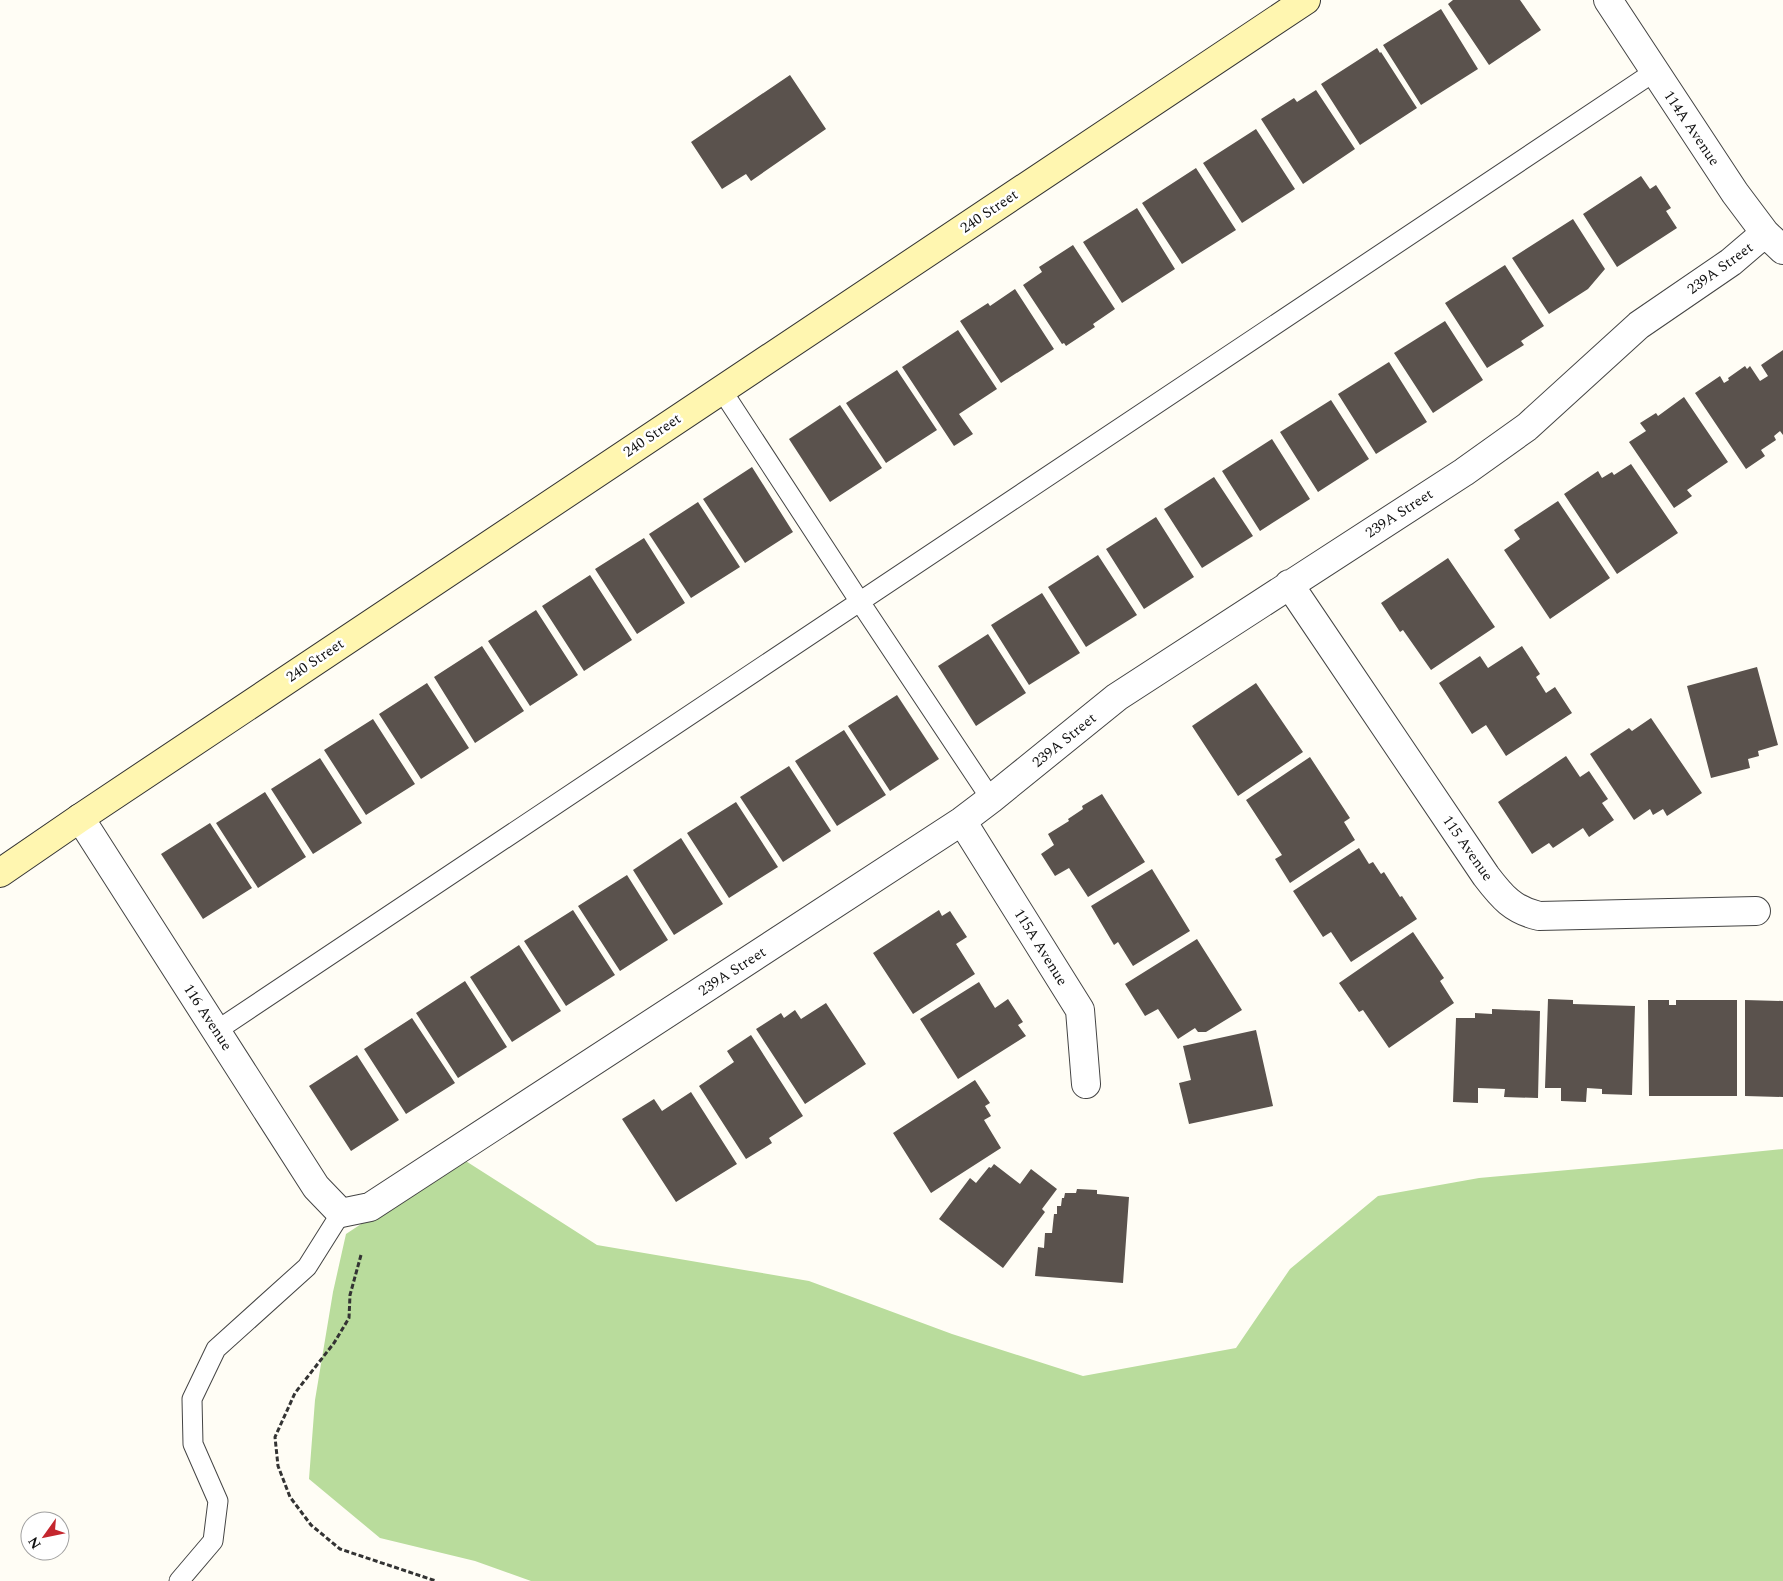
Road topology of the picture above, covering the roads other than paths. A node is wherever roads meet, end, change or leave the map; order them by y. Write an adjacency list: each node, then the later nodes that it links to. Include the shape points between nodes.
1 (1306, 0): 5 (main road, 240 Street)
2 (1608, 0): 3 (street, 114A Avenue)
3 (1654, 72): 4 (street, 114A Avenue, via 1735,193); 7 (lane)
4 (1774, 241): 6 (street, 239A Street, via 1731,262 1639,325 1527,427 1464,472)
5 (721, 389): 7 (lane); 9 (main road, 240 Street)
6 (1289, 584): 8 (street, 239A Street, via 1117,697); 12 (street, 115 Avenue, via 1486,876 1500,895 1513,905 1539,916)
7 (860, 602): 8 (lane); 13 (lane)
8 (991, 800): 10 (street, 239A Street)
9 (80, 818): 11 (main road, 240 Street); 13 (street, 116 Avenue)
10 (962, 821): 14 (street, 115A Avenue, via 1080,1010); 15 (street, 239A Street, via 370,1207)
11 (0, 873)
12 (1756, 911)
13 (216, 1031): 15 (street, 116 Avenue, via 316,1187)
14 (1086, 1084)
15 (341, 1213): 16 (lane, via 307,1267 216,1349 192,1399 193,1444 218,1501 213,1541)
16 (179, 1581)

